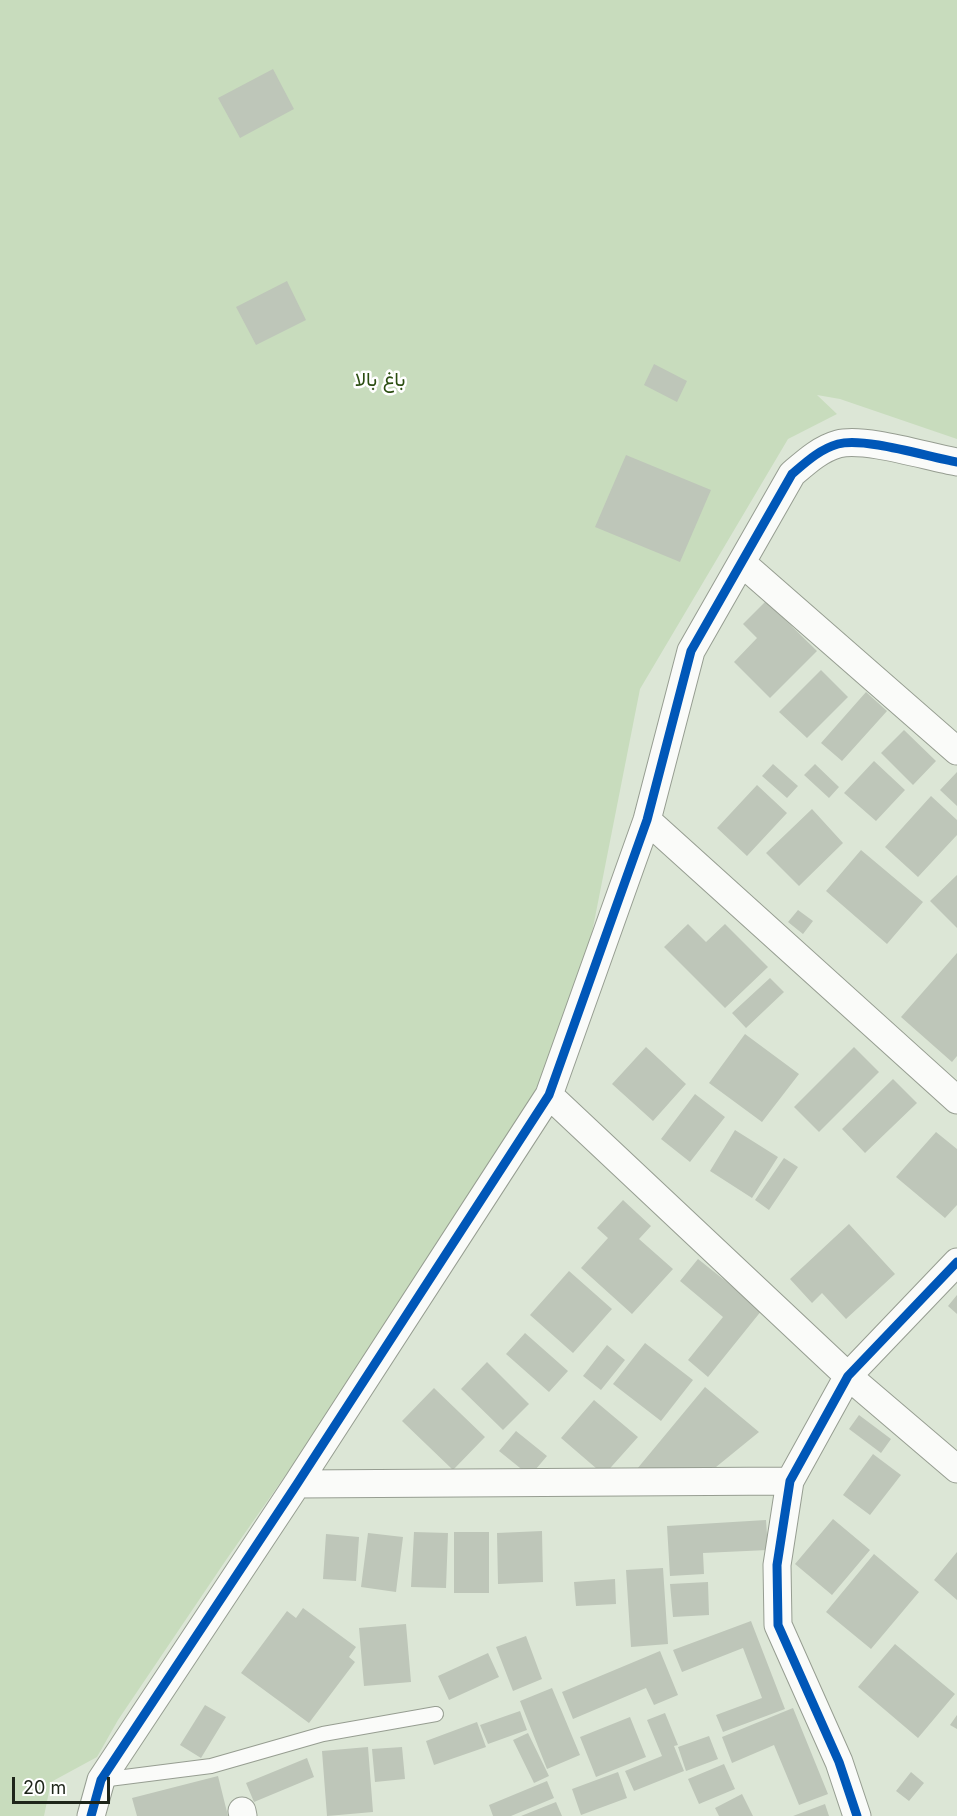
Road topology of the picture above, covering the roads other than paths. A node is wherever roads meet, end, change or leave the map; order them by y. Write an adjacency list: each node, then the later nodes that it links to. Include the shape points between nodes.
1 (957, 462): 2 (street, via 862,443 839,444 816,454 792,474)
2 (742, 563): 3 (street); 4 (street, via 691,651)
3 (957, 751)
4 (647, 820): 5 (street); 6 (street)
5 (549, 1095): 8 (street); 11 (street)
6 (957, 1100)
7 (957, 1262): 8 (street)
8 (848, 1376): 9 (street); 10 (street)
9 (957, 1469)
10 (790, 1481): 11 (street); 15 (street, via 777,1565 777,1625 839,1762)
11 (297, 1484): 13 (street)
12 (436, 1714): 13 (lane, via 323,1734 211,1766)
13 (101, 1780): 14 (street)
14 (91, 1816)
15 (857, 1816)

